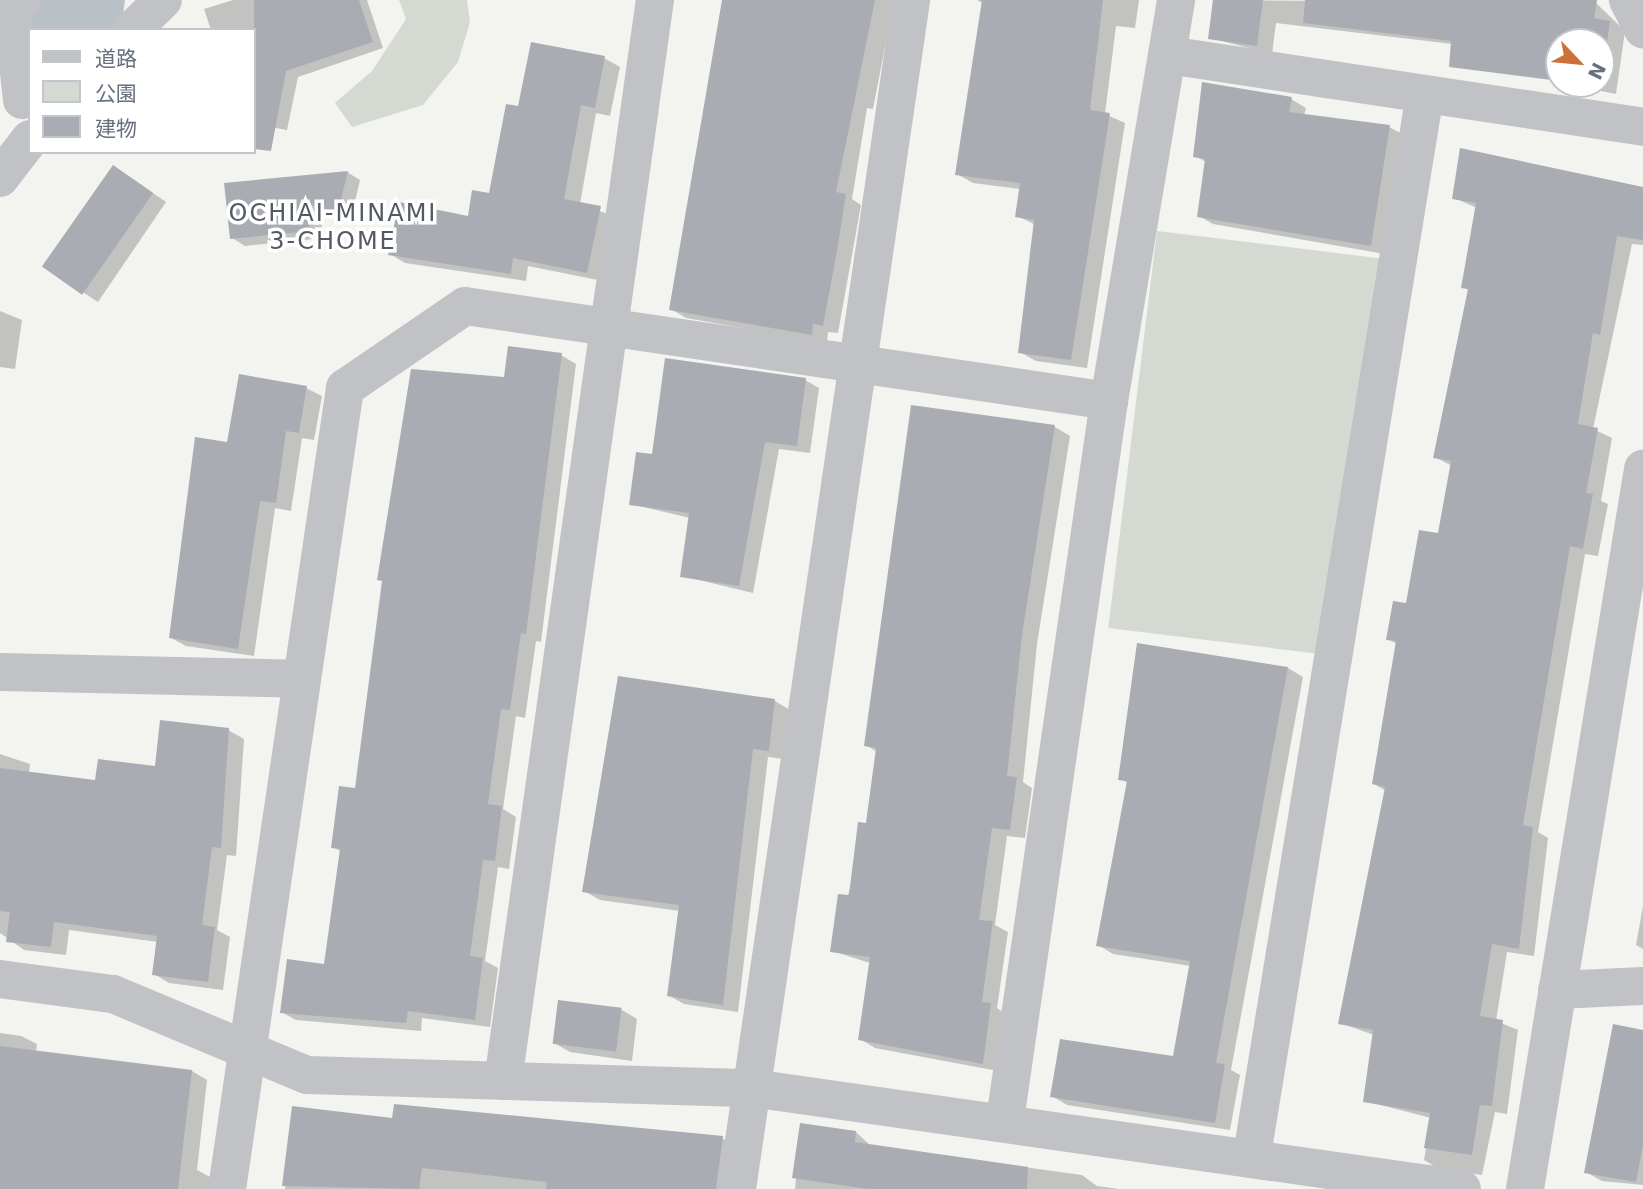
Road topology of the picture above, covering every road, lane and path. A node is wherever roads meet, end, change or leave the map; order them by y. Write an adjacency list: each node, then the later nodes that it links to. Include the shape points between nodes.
1 (163, 0): 7 (street)
2 (655, 0): 15 (street)
3 (911, 0): 16 (street)
4 (1176, 0): 9 (street)
5 (1628, 0): 8 (street)
6 (18, 16): 10 (street)
7 (134, 28)
8 (1643, 29)
9 (1168, 55): 11 (street); 17 (street)
10 (18, 91)
11 (1425, 94): 12 (street); 28 (street)
12 (1643, 127)
13 (28, 142): 14 (street)
14 (0, 178)
15 (610, 327): 16 (street); 20 (street, via 465,306 345,388); 25 (street)
16 (860, 366): 17 (street); 26 (street)
17 (1109, 401): 27 (street)
18 (1643, 469): 23 (street)
19 (0, 672): 20 (street)
20 (298, 679): 24 (street)
21 (0, 979): 24 (street, via 113,994)
22 (1643, 986): 23 (street)
23 (1557, 990): 32 (street)
24 (250, 1052): 25 (street, via 307,1075); 29 (street)
25 (503, 1081): 26 (street)
26 (751, 1088): 27 (street); 30 (street)
27 (1004, 1120): 28 (street)
28 (1252, 1155): 31 (street)
29 (227, 1189)
30 (737, 1189)
31 (1462, 1189)
32 (1525, 1189)

